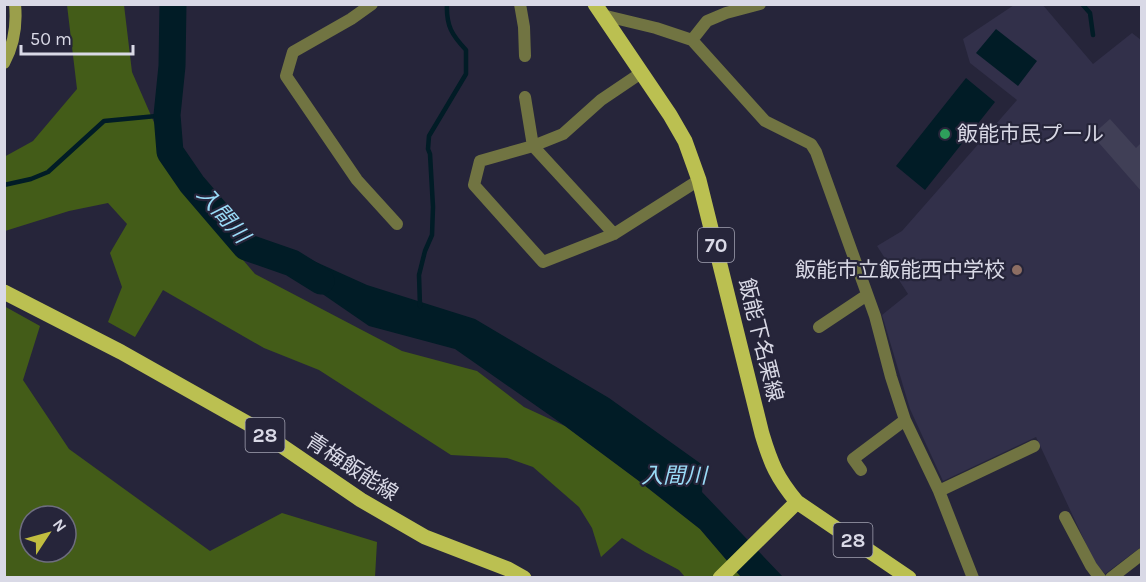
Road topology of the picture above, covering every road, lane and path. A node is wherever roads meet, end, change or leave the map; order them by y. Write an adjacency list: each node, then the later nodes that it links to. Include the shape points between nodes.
1 (15, 4): 8 (street, via 11,50)
2 (372, 4): 13 (street, via 293,52 286,76 357,180)
3 (520, 4): 7 (street)
4 (760, 4): 6 (street, via 706,21)
5 (598, 10): 6 (street); 9 (main road, 飯能下名栗線 / 70)
6 (692, 40): 16 (street, via 765,121 811,144)
7 (525, 56)
8 (4, 63)
9 (640, 73): 11 (street, via 601,100 563,134); 12 (main road, 飯能下名栗線 / 70, via 670,115)
10 (525, 97): 11 (street)
11 (533, 146): 14 (street); 14 (street, via 480,161 474,185 543,262)
12 (699, 180): 14 (street); 22 (main road, 飯能下名栗線 / 70, via 770,460)
13 (397, 224)
14 (614, 234)
15 (4, 292): 25 (main road, 青梅飯能線 / 28, via 121,351 254,427 361,500 425,537)
16 (867, 295): 17 (street); 18 (street)
17 (819, 327)
18 (905, 420): 20 (street, via 853,459); 21 (street)
19 (1034, 446): 21 (street)
20 (861, 470)
21 (939, 490): 29 (street)
22 (797, 502): 27 (main road); 28 (main road, 飯能下名栗線 / 28)
23 (1065, 517): 30 (street)
24 (1142, 554): 31 (street)
25 (504, 573): 26 (main road, 青梅飯能線 / 28)
26 (524, 578)
27 (720, 578)
28 (909, 578)
29 (973, 578)
30 (1100, 578)
31 (1111, 578)

